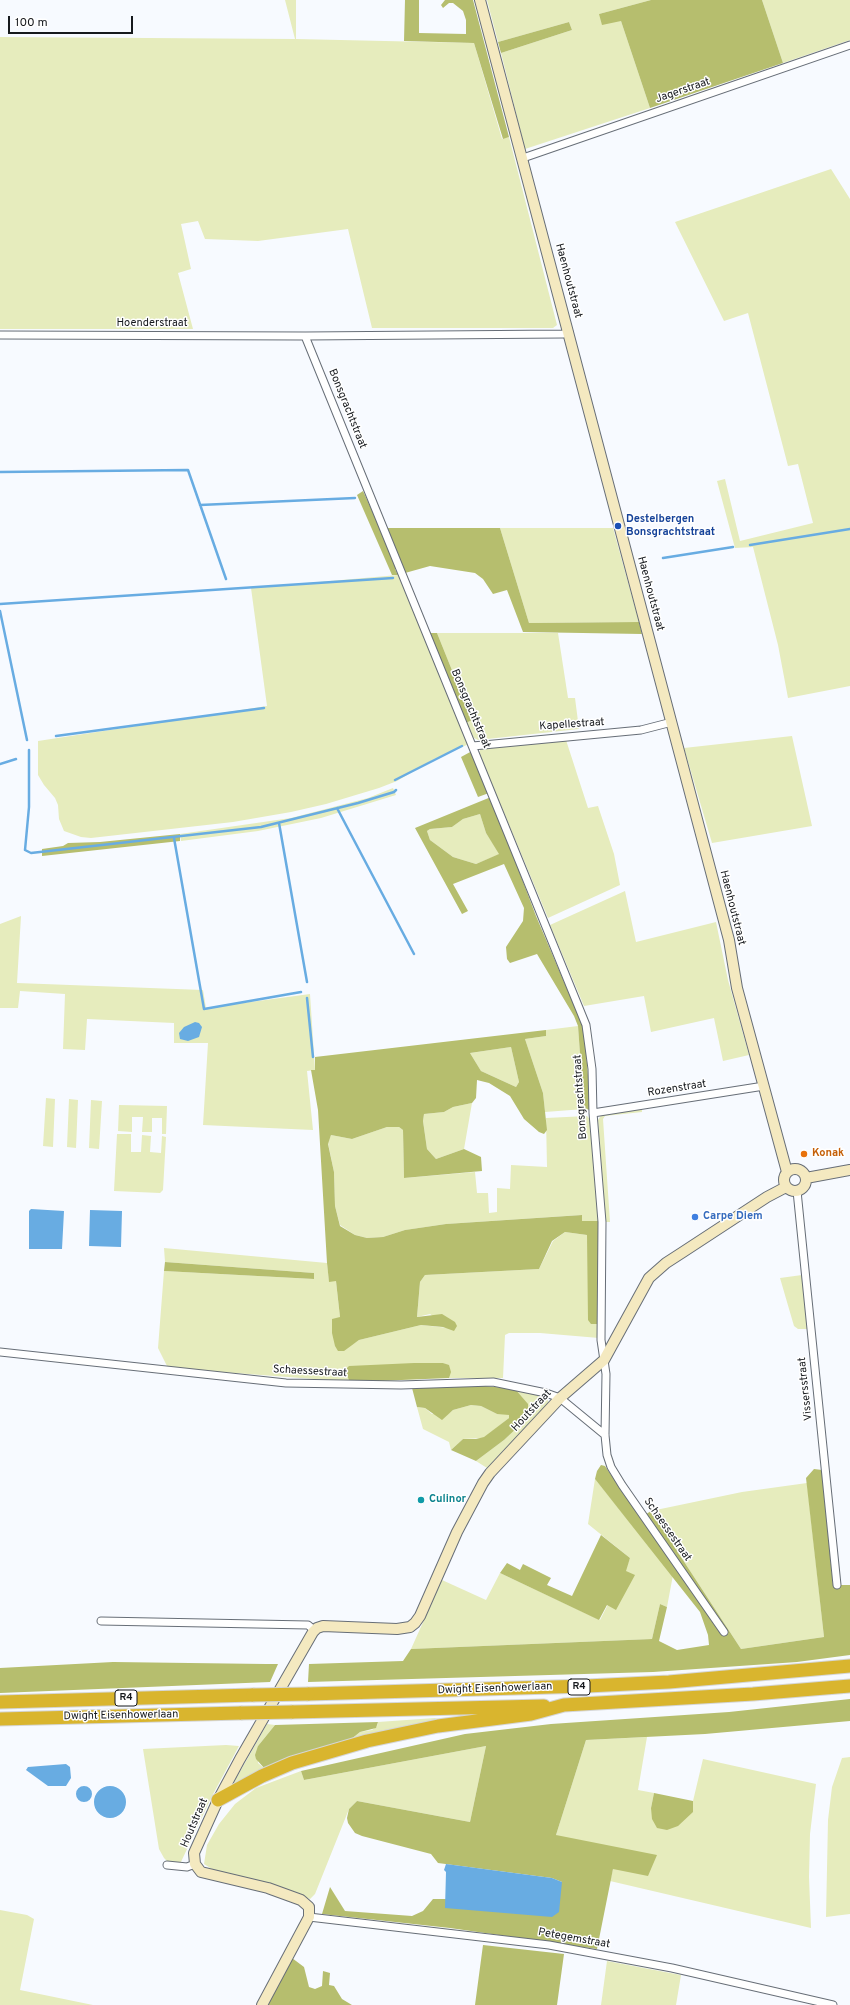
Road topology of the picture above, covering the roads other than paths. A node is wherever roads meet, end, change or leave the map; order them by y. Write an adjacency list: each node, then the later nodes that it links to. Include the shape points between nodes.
1 (480, 0): 3 (street, Haenhoutstraat)
2 (849, 47): 3 (street, Jagerstraat)
3 (523, 158): 4 (street, Haenhoutstraat)
4 (569, 332): 6 (street); 7 (street, Haenhoutstraat)
5 (0, 335): 6 (street, Hoenderstraat)
6 (305, 336): 8 (street, Bonsgrachtstraat)
7 (672, 722): 8 (street, Kapellestraat, via 641,730); 9 (street, Haenhoutstraat)
8 (473, 746): 10 (street, Bonsgrachtstraat, via 586,1025 592,1069)
9 (764, 1086): 10 (street, Rozenstraat); 12 (street, Haenhoutstraat)
10 (593, 1112): 17 (street, Bonsgrachtstraat, via 602,1222 601,1340)
11 (850, 1170): 13 (street)
12 (787, 1172): 13 (street, via 798,1169); 14 (street, via 784,1179)
13 (806, 1178): 15 (street, via 804,1187)
14 (786, 1187): 15 (street); 17 (street, Houtstraat, via 658,1270 641,1291)
15 (797, 1191): 20 (street, Vissersstraat)
16 (0, 1352): 18 (street, Schaessestraat, via 286,1383 401,1385 493,1382)
17 (604, 1360): 18 (street, Houtstraat); 19 (street, Schaessestraat)
18 (560, 1398): 19 (street, Schaessestraat); 22 (street, Houtstraat, via 483,1483 415,1624 404,1629 324,1626)
19 (605, 1435): 23 (street, Schaessestraat, via 611,1467)
20 (837, 1585)
21 (101, 1621): 22 (street, Houtstraat, via 308,1625)
22 (314, 1630): 29 (street, Houtstraat)
23 (724, 1632)
24 (850, 1666): 26 (highway, Dwight Eisenhowerlaan / R4, bridge, via 669,1682 587,1686)
25 (850, 1686): 27 (highway, R4)
26 (0, 1702)
27 (564, 1705): 28 (highway, Dwight Eisenhowerlaan / R4, bridge); 29 (highway, via 531,1714 438,1726 359,1743 262,1776)
28 (0, 1719)
29 (218, 1800): 30 (street, Houtstraat, via 194,1853)
30 (195, 1864): 31 (street, via 187,1867); 32 (street, Houtstraat, via 201,1872 268,1888 303,1901 310,1910)
31 (167, 1865)
32 (309, 1917): 33 (street); 34 (street, Petegemstraat, via 549,1945 672,1968)
33 (262, 2005)
34 (833, 2005)

